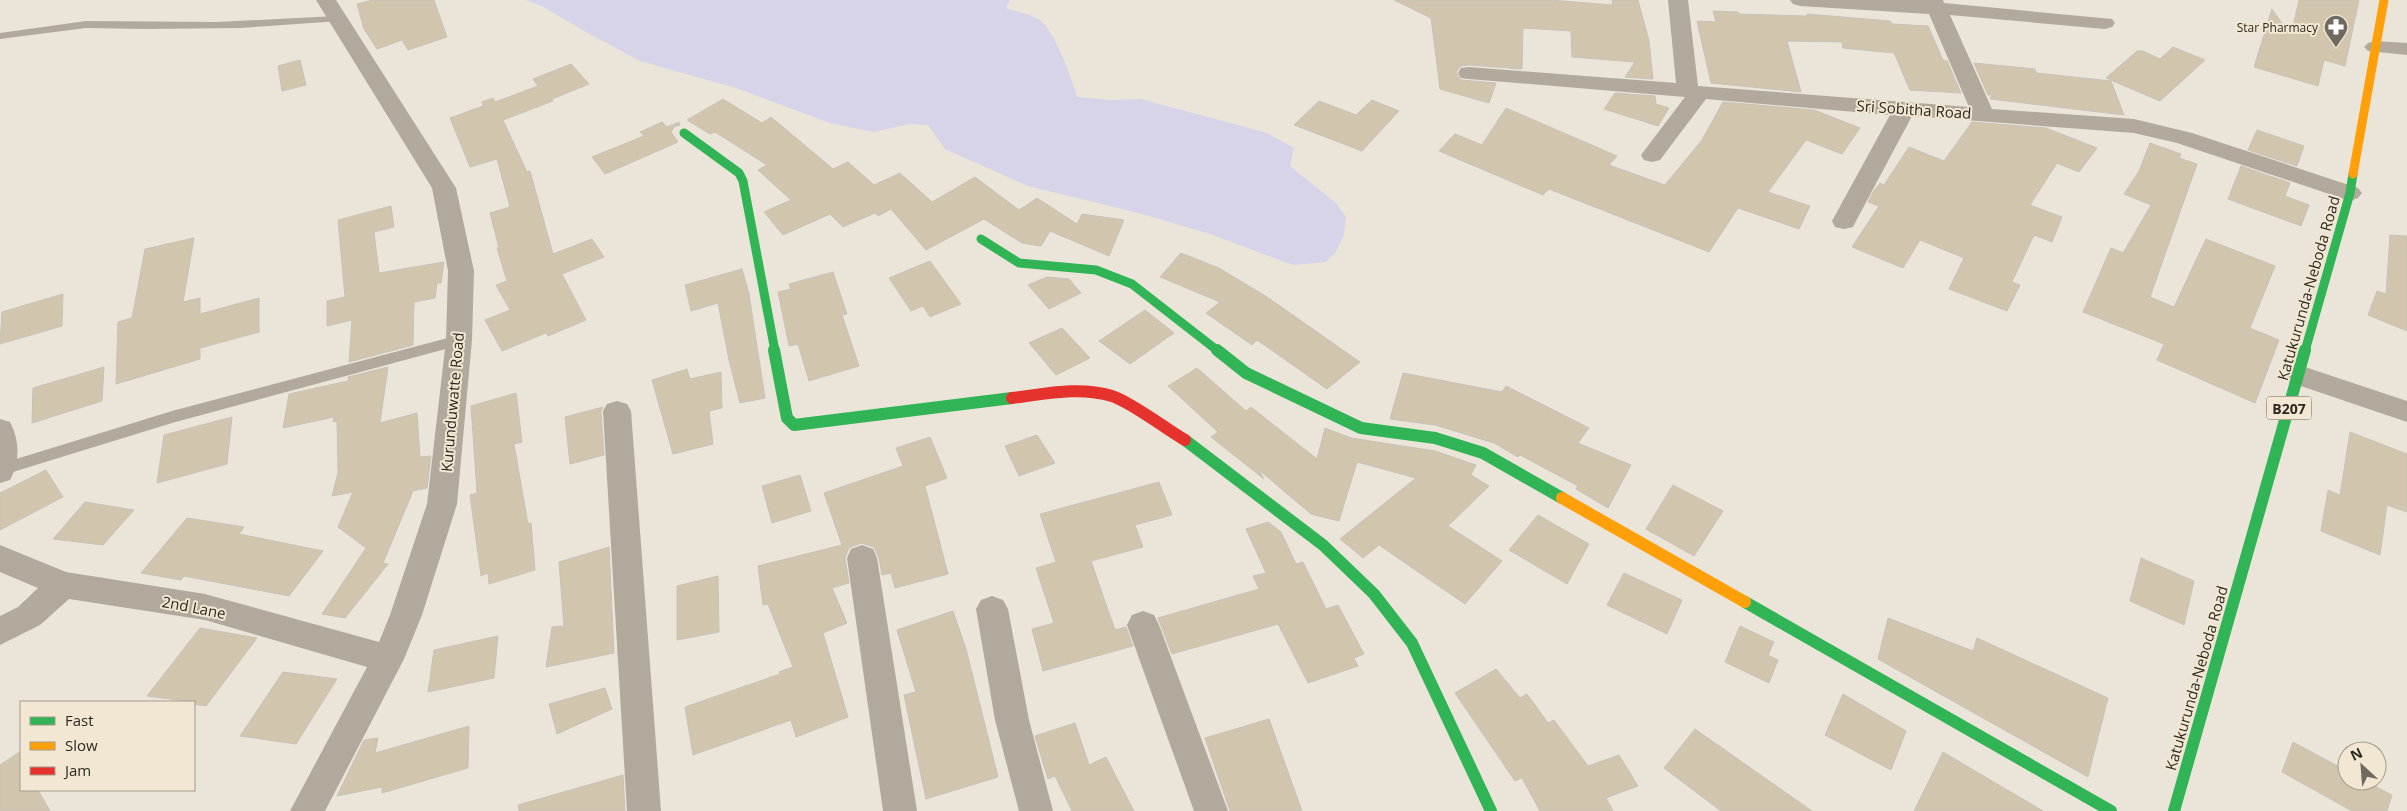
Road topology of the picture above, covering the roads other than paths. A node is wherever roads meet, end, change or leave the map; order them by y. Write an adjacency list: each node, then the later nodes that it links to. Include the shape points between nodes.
1 (1678, 0): 11 (street)
2 (1800, 0): 4 (street)
3 (2384, 0): 8 (street, Katukurunda-Neboda Road / B207)
4 (1935, 4): 6 (street); 13 (street)
5 (331, 9): 7 (lane, via 296,23 50,26); 19 (street, Kurunduwatte Road, via 444,188 461,271)
6 (2105, 23)
7 (0, 36)
8 (2375, 46): 9 (street); 16 (street, Katukurunda-Neboda Road / B207)
9 (2407, 50)
10 (1469, 73): 11 (street, Sri Sobitha Road)
11 (1694, 91): 12 (street, Sri Sobitha Road); 15 (street)
12 (1905, 108): 13 (street, Sri Sobitha Road); 17 (street)
13 (1983, 114): 16 (street, Sri Sobitha Road, via 2134,126 2184,138)
14 (684, 133): 37 (street, via 739,173 744,181 787,418 794,425 1068,392 1114,396 1194,446 1323,545 1374,594 1412,643)
15 (1652, 155)
16 (2350, 193): 20 (street, Katukurunda-Neboda Road / B207)
17 (1844, 221)
18 (981, 239): 38 (street, via 1019,263 1096,270 1132,284 1246,373 1361,428 1435,438 1483,453)
19 (459, 340): 24 (lane, via 172,417); 31 (street, Kurunduwatte Road, via 442,504 406,615)
20 (2299, 375): 22 (street); 39 (street, Katukurunda-Neboda Road / B207)
21 (617, 412): 33 (street)
22 (2407, 412)
23 (0, 430): 24 (street, via 4,455)
24 (1, 471)
25 (0, 558): 27 (street, 2nd Lane)
26 (862, 558): 34 (street)
27 (63, 584): 30 (street, via 29,616); 31 (street, 2nd Lane, via 205,607)
28 (992, 609): 35 (street, via 1012,720)
29 (1143, 625): 36 (street)
30 (0, 631)
31 (388, 659): 32 (street, Kurunduwatte Road)
32 (307, 811)
33 (644, 811)
34 (900, 811)
35 (1036, 811)
36 (1211, 811)
37 (1491, 811)
38 (2111, 811)
39 (2174, 811)

